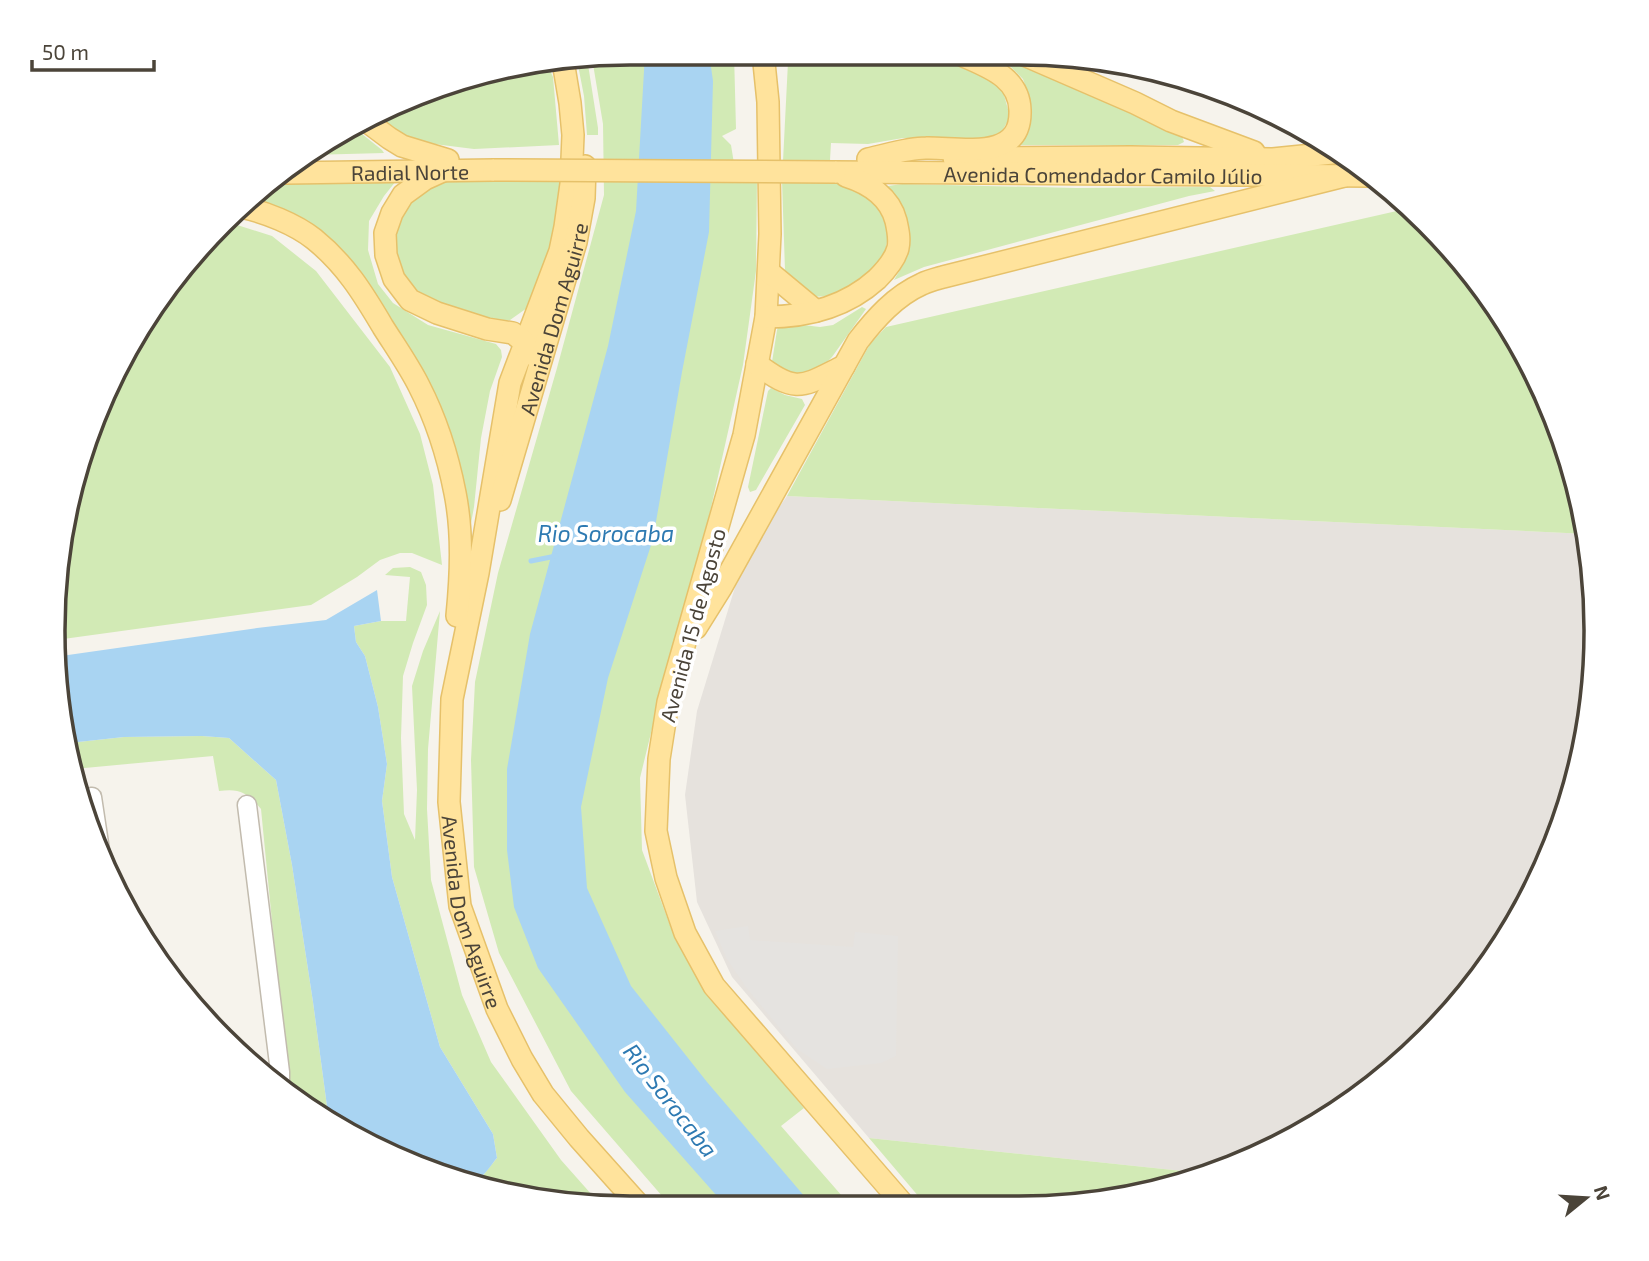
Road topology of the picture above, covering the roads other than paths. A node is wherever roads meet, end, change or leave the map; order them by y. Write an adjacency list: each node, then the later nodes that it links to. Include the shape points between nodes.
1 (765, 65): 17 (main road, Avenida 15 de Agosto)
2 (982, 65): 9 (main road, via 1009,81 1018,94 1020,119 1016,133 1004,143 983,149 924,148)
3 (1049, 66): 10 (main road, Avenida Comendador Camilo Júlio, via 1171,121)
4 (575, 68): 25 (main road, Avenida Dom Aguirre, via 585,126 584,198 576,242)
5 (564, 69): 19 (main road, Avenida Dom Aguirre, via 573,135 571,184 560,251)
6 (374, 127): 11 (main road, via 402,146)
7 (1323, 154): 10 (main road, Avenida Comendador Camilo Júlio)
8 (318, 159): 11 (main road, Radial Norte)
9 (868, 159): 10 (main road, Avenida Comendador Camilo Júlio); 12 (main road, Avenida Comendador Camilo Júlio)
10 (1273, 159)
11 (447, 164): 12 (main road, Radial Norte, bridge); 13 (main road, Radial Norte); 21 (main road, via 403,195 385,233 386,254 394,279 410,300)
12 (834, 166): 14 (main road, Avenida Comendador Camilo Júlio); 18 (main road, via 882,196 894,215 898,248 883,273 862,292)
13 (299, 172)
14 (1344, 176): 15 (main road, Avenida Comendador Camilo Júlio); 24 (main road, via 921,285 877,317)
15 (1355, 176)
16 (252, 209): 28 (main road, via 312,237 338,260 420,387 440,435 455,493 461,581)
17 (769, 272): 18 (main road); 20 (main road, Avenida 15 de Agosto)
18 (816, 311): 20 (main road)
19 (536, 313): 21 (main road, via 519,326); 22 (main road, Avenida Dom Aguirre)
20 (766, 317): 23 (main road, Avenida 15 de Agosto)
21 (487, 330): 22 (main road, via 513,333)
22 (524, 341): 25 (main road, via 530,368); 26 (main road, Avenida Dom Aguirre, via 510,383)
23 (757, 364): 24 (main road, via 782,382 801,385); 27 (main road, Avenida 15 de Agosto, via 744,435)
24 (844, 366): 27 (main road)
25 (521, 432): 26 (main road, Avenida Dom Aguirre)
26 (478, 573): 28 (main road, Avenida Dom Aguirre)
27 (681, 653): 34 (main road, Avenida 15 de Agosto, via 667,702 656,831 685,933 714,986)
28 (452, 699): 33 (main road, Avenida Dom Aguirre, via 449,802 460,906 478,957 497,1009 543,1094)
29 (92, 797): 31 (street)
30 (247, 805): 32 (street)
31 (94, 807)
32 (281, 1075)
33 (632, 1196)
34 (896, 1196)

